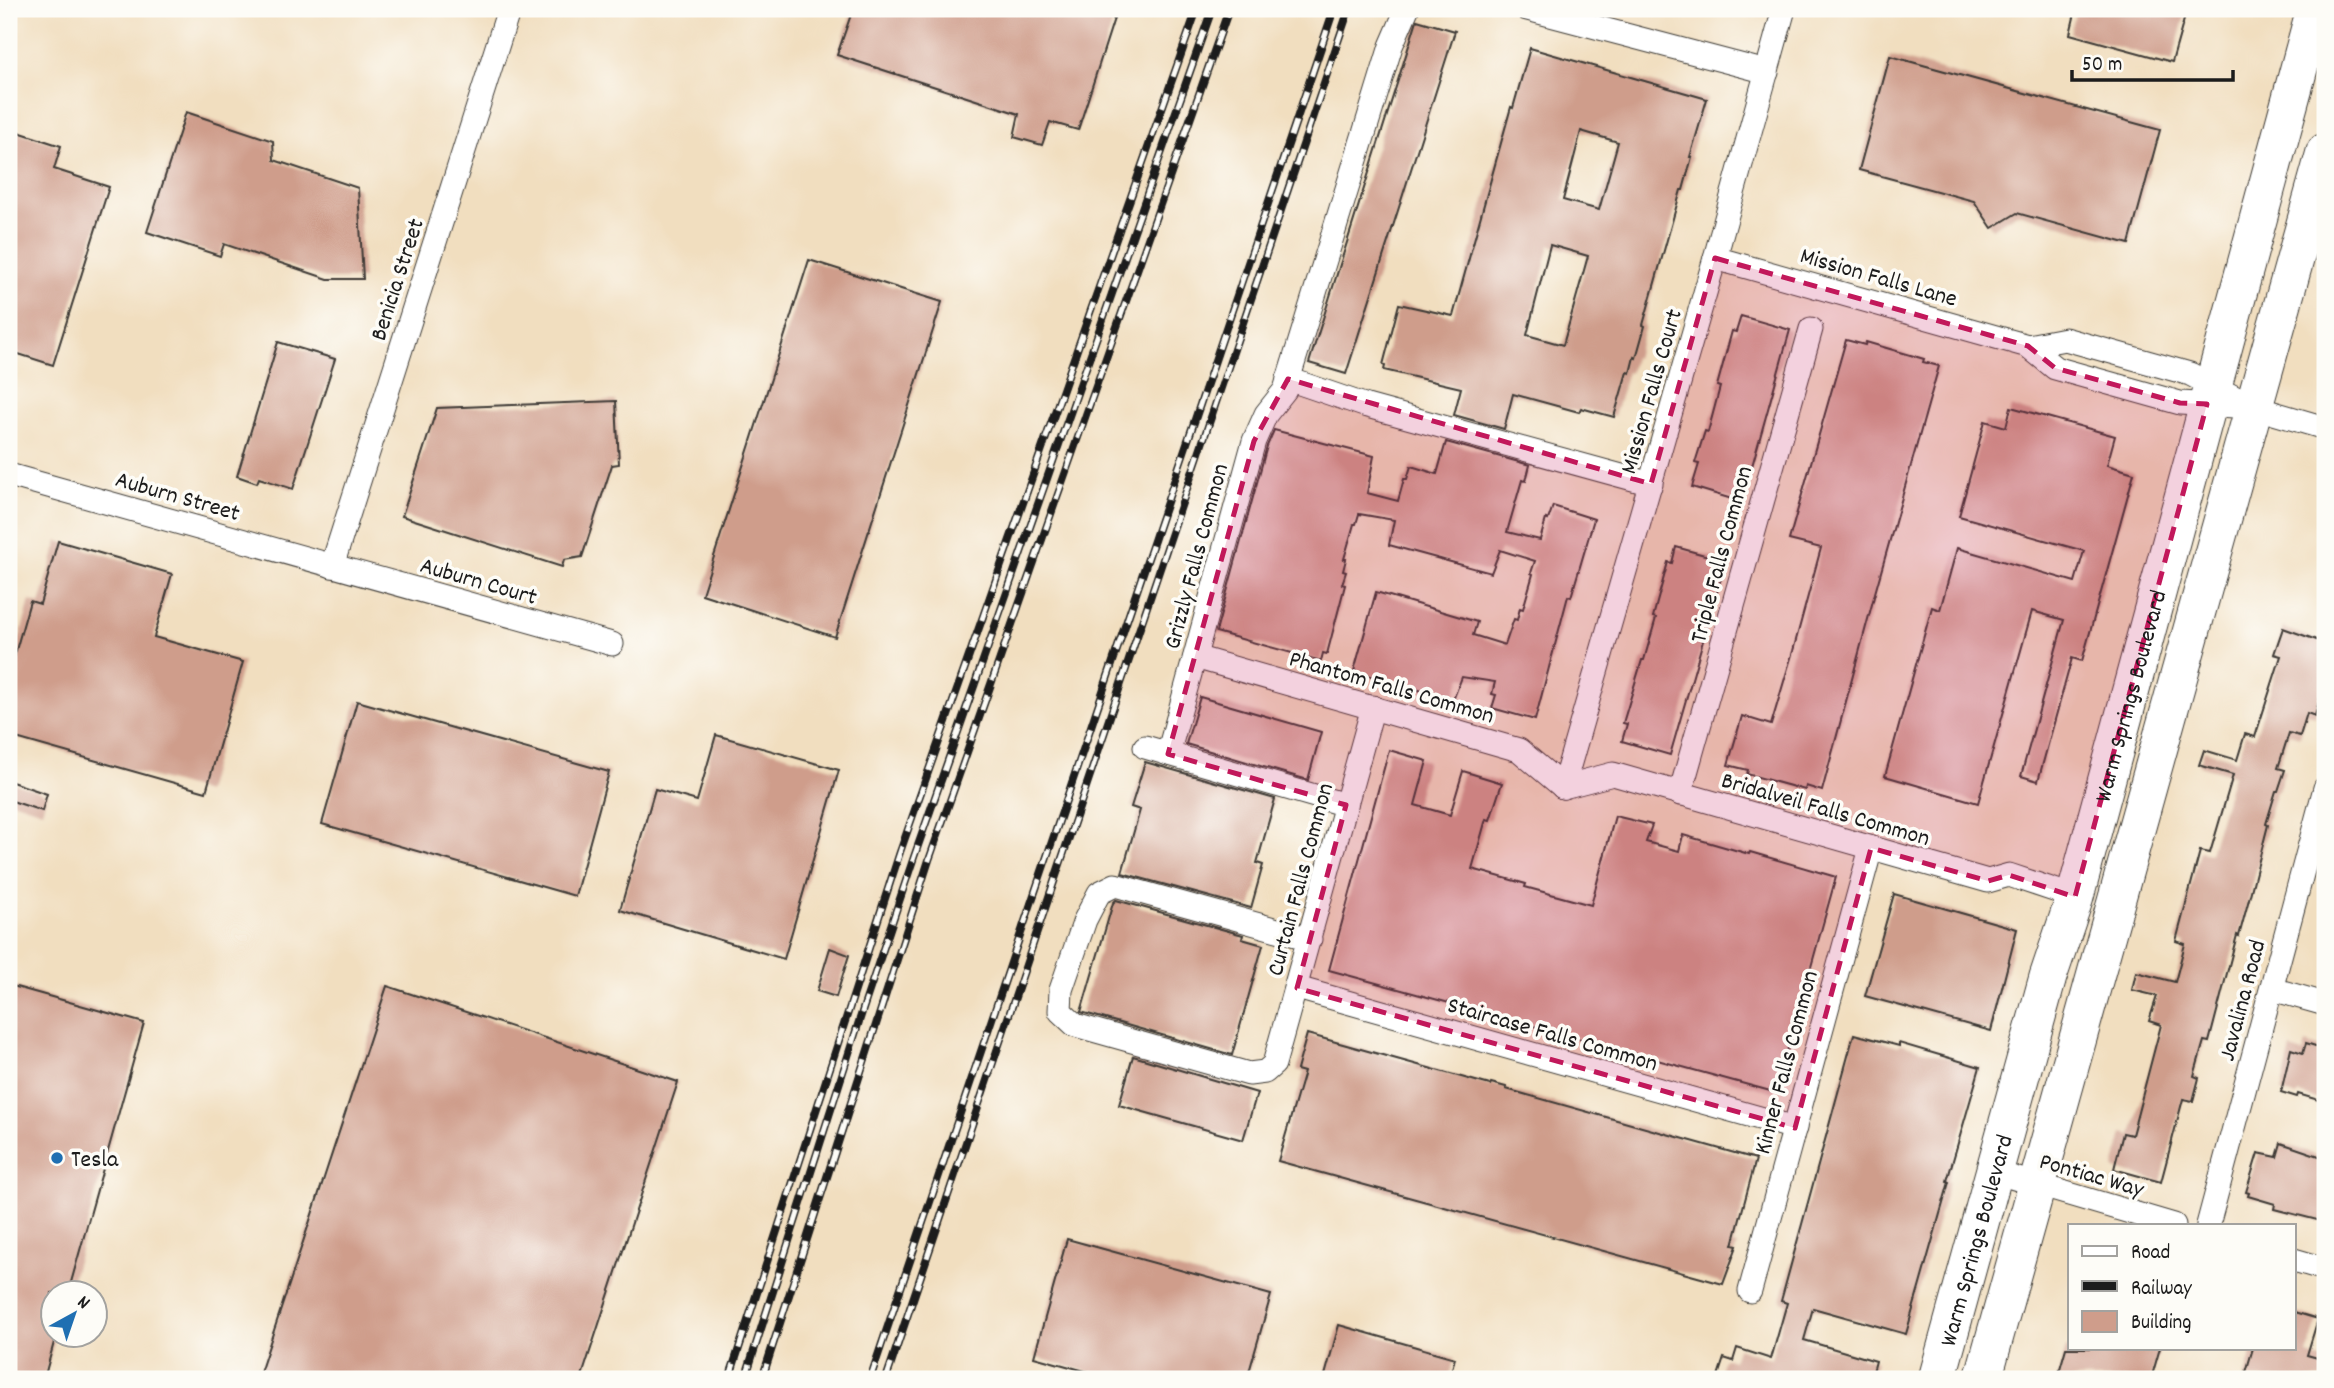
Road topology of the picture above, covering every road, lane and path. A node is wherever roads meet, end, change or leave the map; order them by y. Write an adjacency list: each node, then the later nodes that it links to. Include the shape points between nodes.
1 (509, 9): 17 (street, Benicia Street)
2 (1407, 9): 11 (street, Grizzly Falls Common, via 1391,46)
3 (1527, 9): 6 (street)
4 (1784, 9): 6 (street, Mission Falls Court)
5 (2315, 9): 12 (main road, Warm Springs Boulevard)
6 (1767, 72): 8 (street, Mission Falls Court)
7 (2325, 152): 13 (main road, Warm Springs Boulevard)
8 (1715, 258): 10 (street, Mission Falls Lane); 16 (street, Mission Falls Court)
9 (1811, 329): 25 (street, Triple Falls Common)
10 (2028, 346): 12 (street, Mission Falls Lane, via 2055,368 2180,403); 12 (street, Mission Falls Lane, via 2065,339 2190,374)
11 (1288, 380): 16 (street); 19 (street, Grizzly Falls Common, via 1254,441)
12 (2209, 395): 13 (street, Mission Falls Lane); 28 (main road, Warm Springs Boulevard)
13 (2253, 407): 14 (street, Mission Falls Lane); 35 (main road, Warm Springs Boulevard)
14 (2325, 428)
15 (9, 475): 17 (street, Auburn Street)
16 (1651, 484): 23 (street, Mission Falls Court)
17 (332, 566): 18 (street, Auburn Court)
18 (612, 645)
19 (1195, 657): 20 (street, Phantom Falls Common); 22 (street, Grizzly Falls Common)
20 (1373, 707): 23 (street, Phantom Falls Common, via 1519,750); 26 (street, Curtain Falls Common)
21 (1145, 747): 22 (street)
22 (1168, 754): 26 (street)
23 (1563, 787): 25 (street, Bridalveil Falls Common, via 1613,774)
24 (2325, 788): 31 (street, Javalina Road)
25 (1680, 794): 27 (street, Bridalveil Falls Common)
26 (1346, 805): 29 (street, Curtain Falls Common)
27 (1871, 848): 28 (street, Bridalveil Falls Common, via 1988,881 2010,875); 33 (street, Kinner Falls Common)
28 (2075, 897): 34 (main road, Warm Springs Boulevard)
29 (1310, 939): 30 (street, Curtain Falls Common); 30 (street, Curtain Falls Common, via 1115,885 1099,892 1085,920 1061,990 1060,1012 1075,1025 1249,1074 1265,1072 1274,1064)
30 (1297, 988): 33 (street, Staircase Falls Common)
31 (2272, 989): 32 (street); 37 (street, Javalina Road)
32 (2325, 1004)
33 (1795, 1128): 40 (street, Kinner Falls Common)
34 (1994, 1172): 35 (street, Pontiac Way); 41 (main road, Warm Springs Boulevard)
35 (2036, 1185): 36 (street, Pontiac Way); 42 (main road, Warm Springs Boulevard)
36 (2171, 1224)
37 (2208, 1224)
38 (2296, 1261): 39 (street)
39 (2325, 1269)
40 (1750, 1291)
41 (1947, 1376)
42 (1983, 1379)

